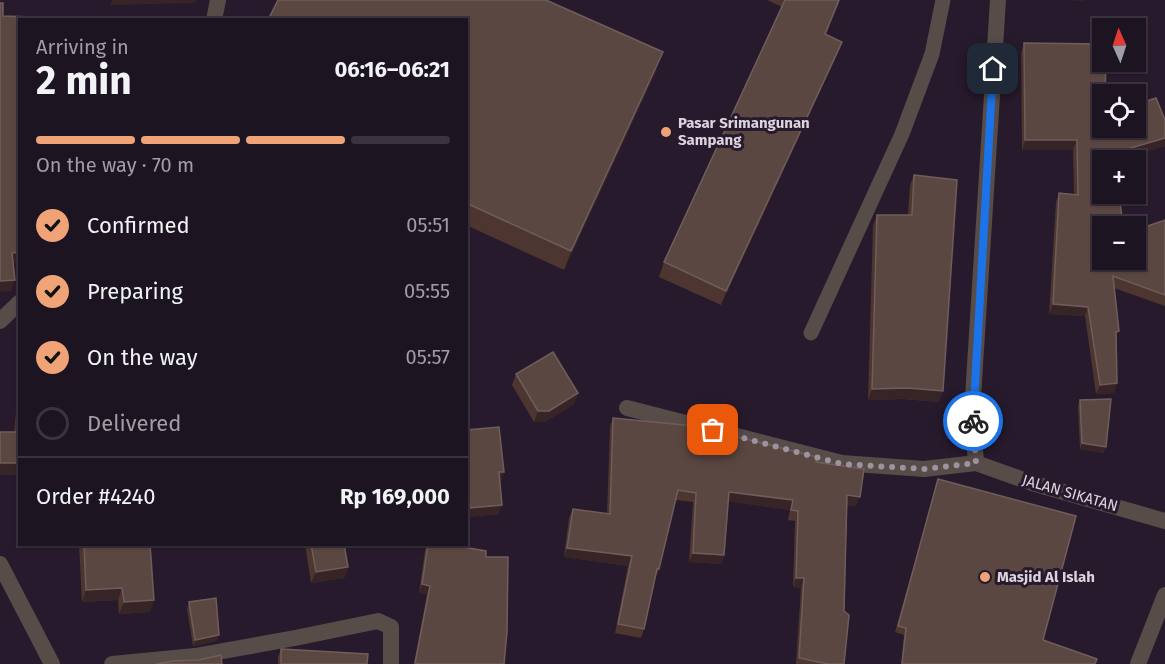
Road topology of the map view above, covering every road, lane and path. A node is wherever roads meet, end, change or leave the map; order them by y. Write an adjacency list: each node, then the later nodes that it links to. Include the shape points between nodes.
1 (218, 0): 4 (street)
2 (943, 0): 7 (lane, via 932,54 902,134)
3 (998, 0): 9 (street, via 972,413)
4 (214, 18)
5 (18, 304): 6 (street)
6 (0, 321)
7 (811, 333)
8 (627, 408): 9 (street, via 842,464 924,469)
9 (976, 463): 10 (street, JALAN SIKATAN)
10 (1165, 521)
11 (0, 564): 13 (street)
12 (1165, 595): 16 (street)
13 (52, 664)
14 (112, 664): 15 (street, via 195,656 378,621 392,627)
15 (391, 664)
16 (1138, 664)

